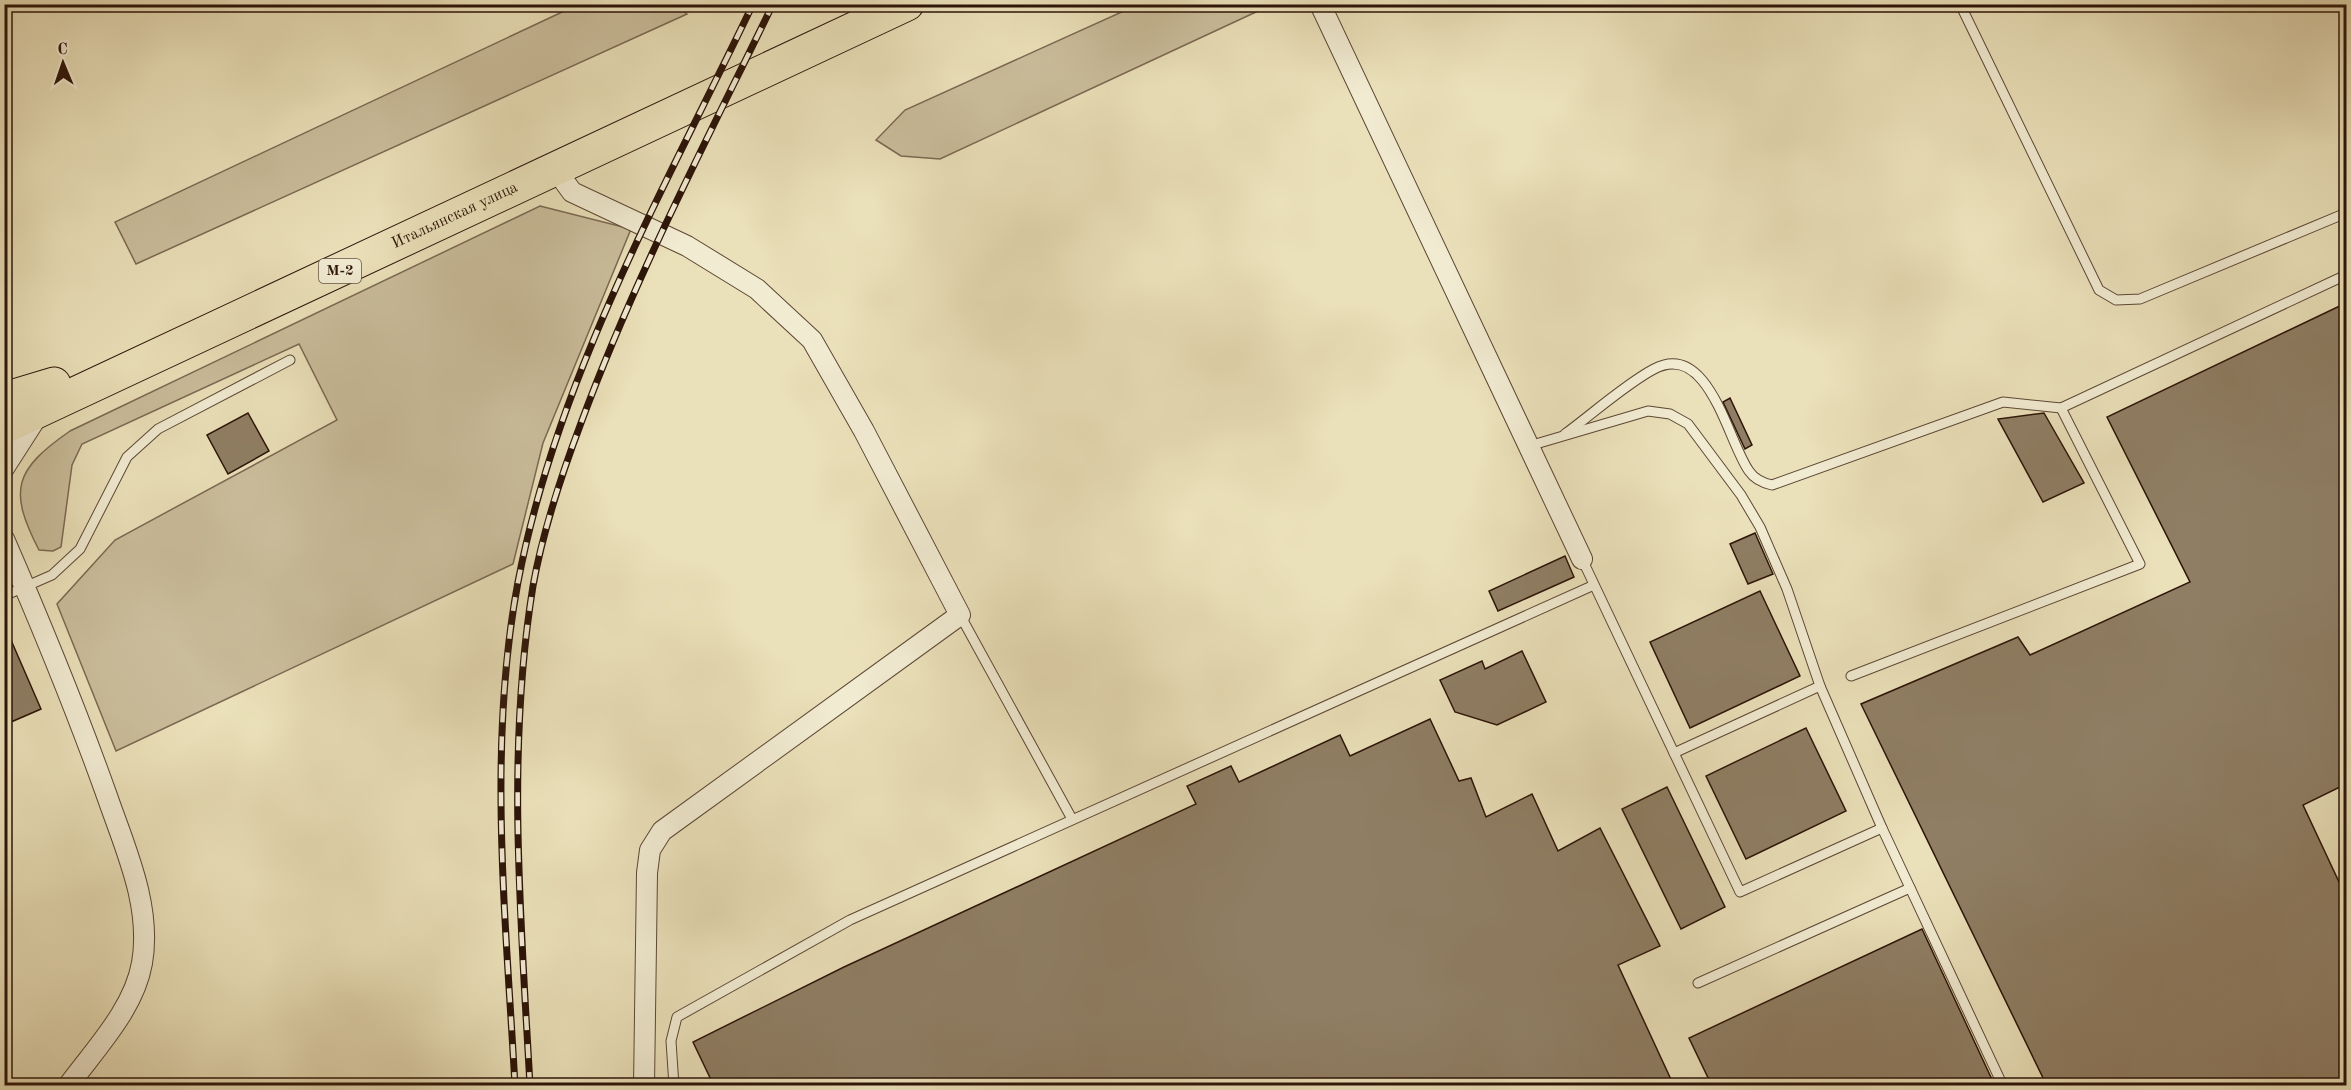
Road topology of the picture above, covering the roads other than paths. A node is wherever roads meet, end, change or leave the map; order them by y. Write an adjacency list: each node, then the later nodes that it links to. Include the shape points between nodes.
1 (907, 4): 4 (highway, Итальянская улица / М-2)
2 (1320, 4): 14 (street)
3 (1960, 4): 5 (lane, via 2099,290 2116,300 2140,299)
4 (556, 170): 8 (highway, Итальянская улица / М-2); 21 (street, via 572,192 687,246 758,289 812,340)
5 (2346, 213)
6 (2346, 275): 10 (lane)
7 (290, 360): 19 (lane, via 143,439 127,457 80,549 52,575)
8 (124, 371): 9 (highway, via 74,379); 11 (highway, Итальянская улица / М-2)
9 (4, 399)
10 (2061, 408): 13 (lane, via 2003,402 1772,485 1761,482 1749,471 1710,390 1692,370 1674,363 1655,368); 22 (lane, via 2140,564)
11 (43, 409): 12 (highway, Итальянская улица / М-2); 15 (street)
12 (4, 427)
13 (1565, 434): 14 (lane); 23 (lane, via 1648,411 1670,414 1688,424 1741,495 1760,528 1787,589)
14 (1529, 446): 17 (street)
15 (4, 468)
16 (4, 539): 19 (street)
17 (1582, 559): 18 (lane)
18 (1594, 585): 24 (lane); 25 (lane)
19 (26, 588): 20 (lane); 29 (street, via 125,847 145,931 142,963 133,993)
20 (4, 596)
21 (960, 615): 25 (lane); 30 (street, via 662,831 650,849 647,873)
22 (1851, 676)
23 (1820, 686): 24 (lane); 26 (lane)
24 (1674, 753): 26 (lane, via 1740,892)
25 (1072, 819): 31 (lane, via 850,920 677,1017 671,1041)
26 (1882, 828): 27 (lane)
27 (1910, 888): 28 (lane); 32 (lane)
28 (1698, 983)
29 (68, 1086)
30 (644, 1086)
31 (674, 1086)
32 (2003, 1086)

